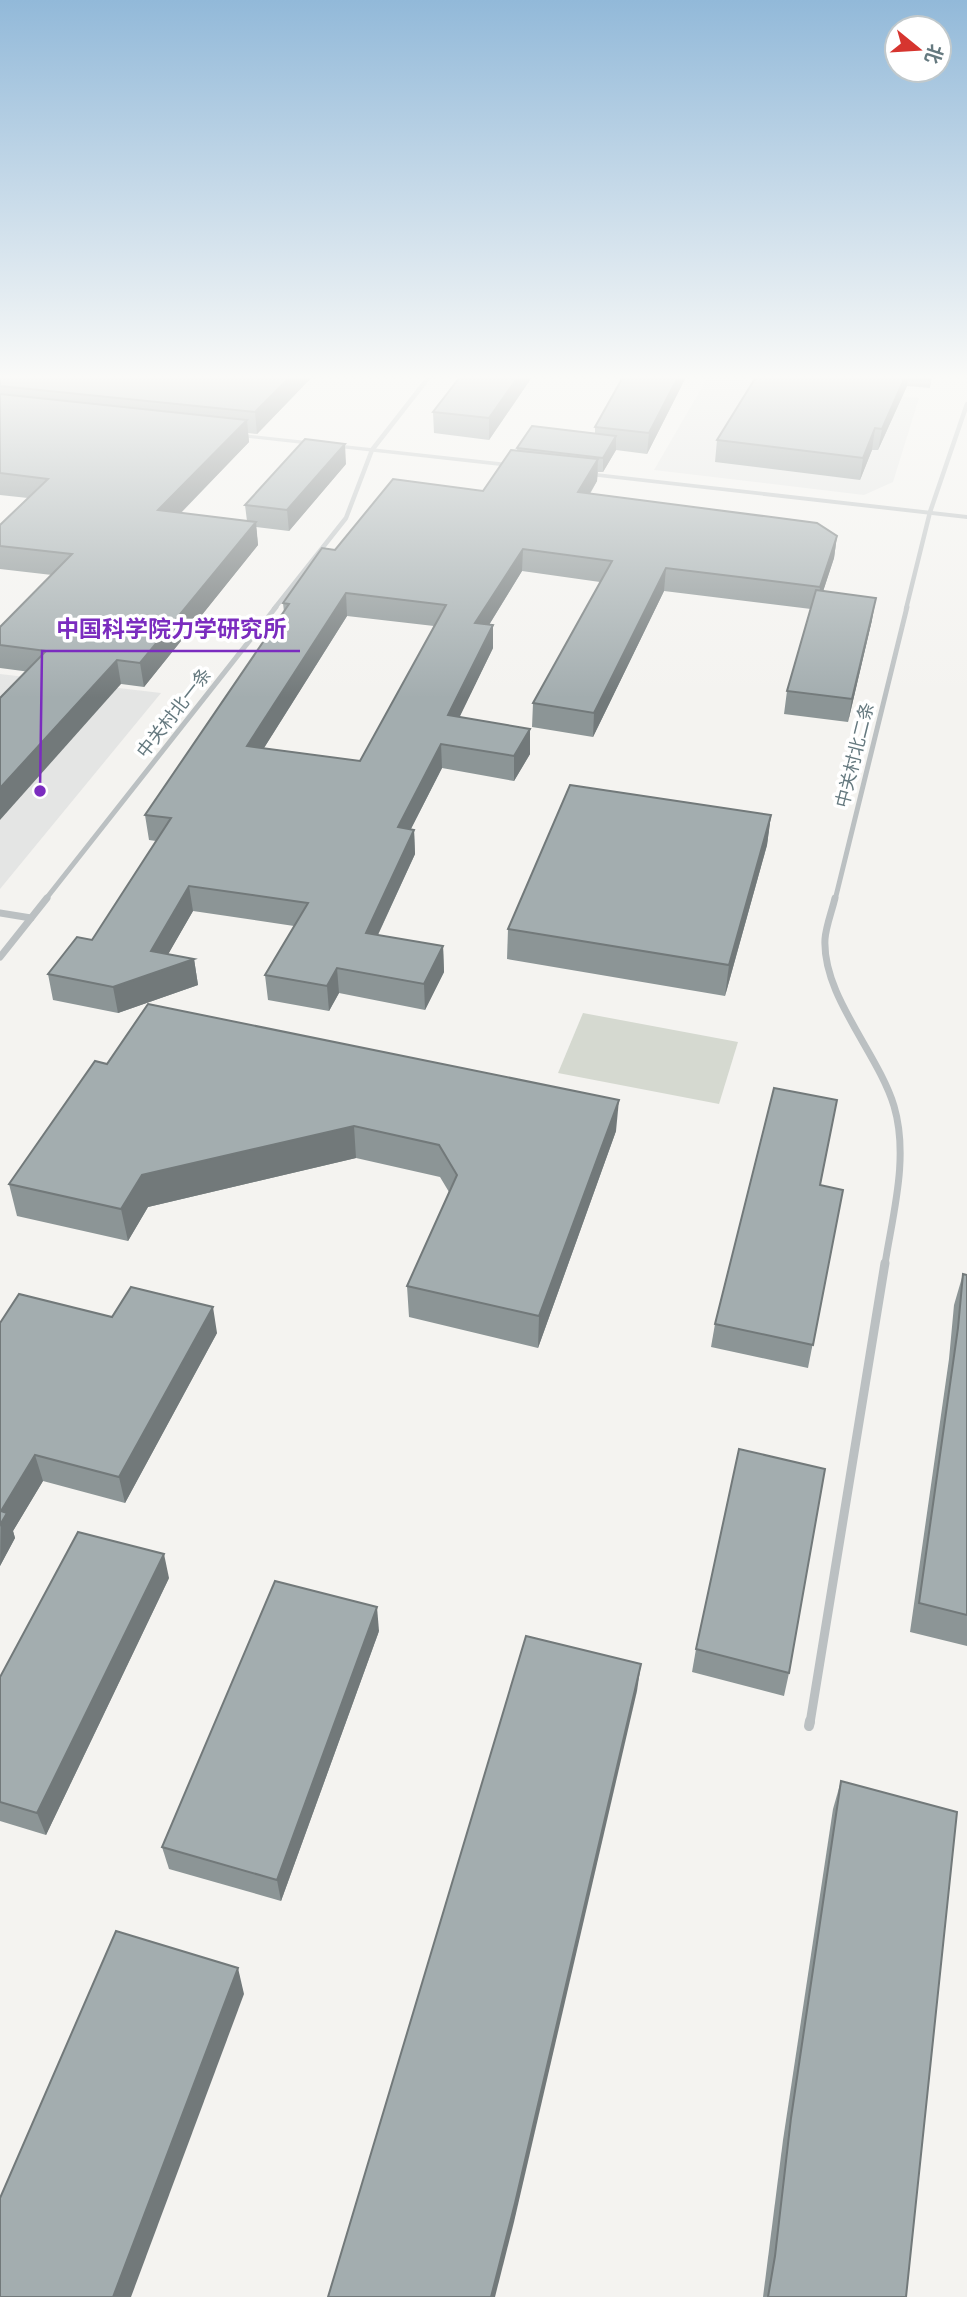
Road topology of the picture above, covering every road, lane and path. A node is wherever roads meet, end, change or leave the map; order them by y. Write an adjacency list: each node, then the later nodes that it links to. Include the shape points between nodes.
1 (359, 484): 7 (street, 中关村北一条, via 346,518)
2 (678, 484): 4 (street)
3 (940, 484): 4 (street, 中关村北二条)
4 (930, 512): 5 (street); 9 (street, 中关村北二条, via 825,940 833,986 894,1106 900,1170)
5 (967, 517)
6 (0, 913): 7 (street)
7 (31, 918): 8 (street, 中关村北一条)
8 (0, 957)
9 (809, 1726)

